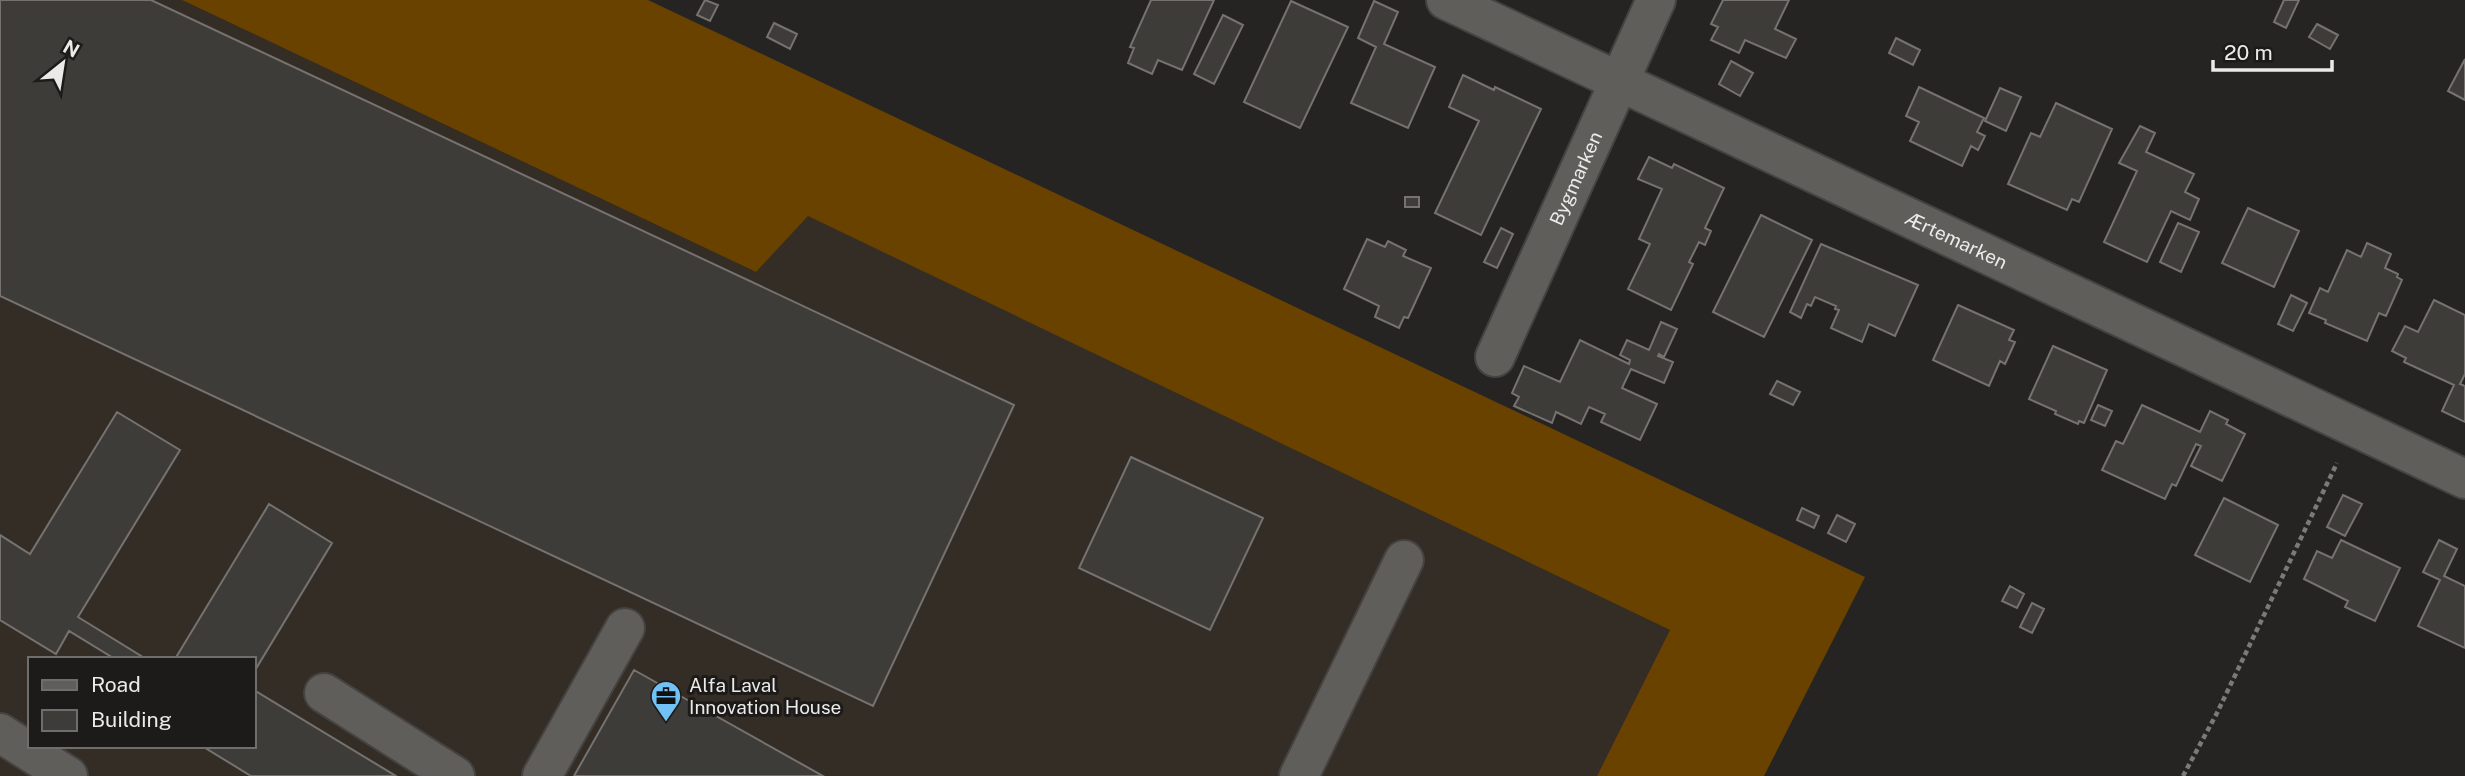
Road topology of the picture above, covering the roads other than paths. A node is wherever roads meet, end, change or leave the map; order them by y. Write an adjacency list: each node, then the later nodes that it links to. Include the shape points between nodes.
1 (1446, 0): 3 (street, Ærtemarken)
2 (1656, 0): 3 (street, Bygmarken)
3 (1618, 81): 4 (street, Bygmarken); 5 (street, Ærtemarken)
4 (1494, 357)
5 (2465, 479)
6 (1404, 560): 13 (street)
7 (625, 628): 12 (street)
8 (324, 693): 11 (street)
9 (0, 733): 10 (street)
10 (68, 776)
11 (455, 776)
12 (542, 776)
13 (1299, 776)

